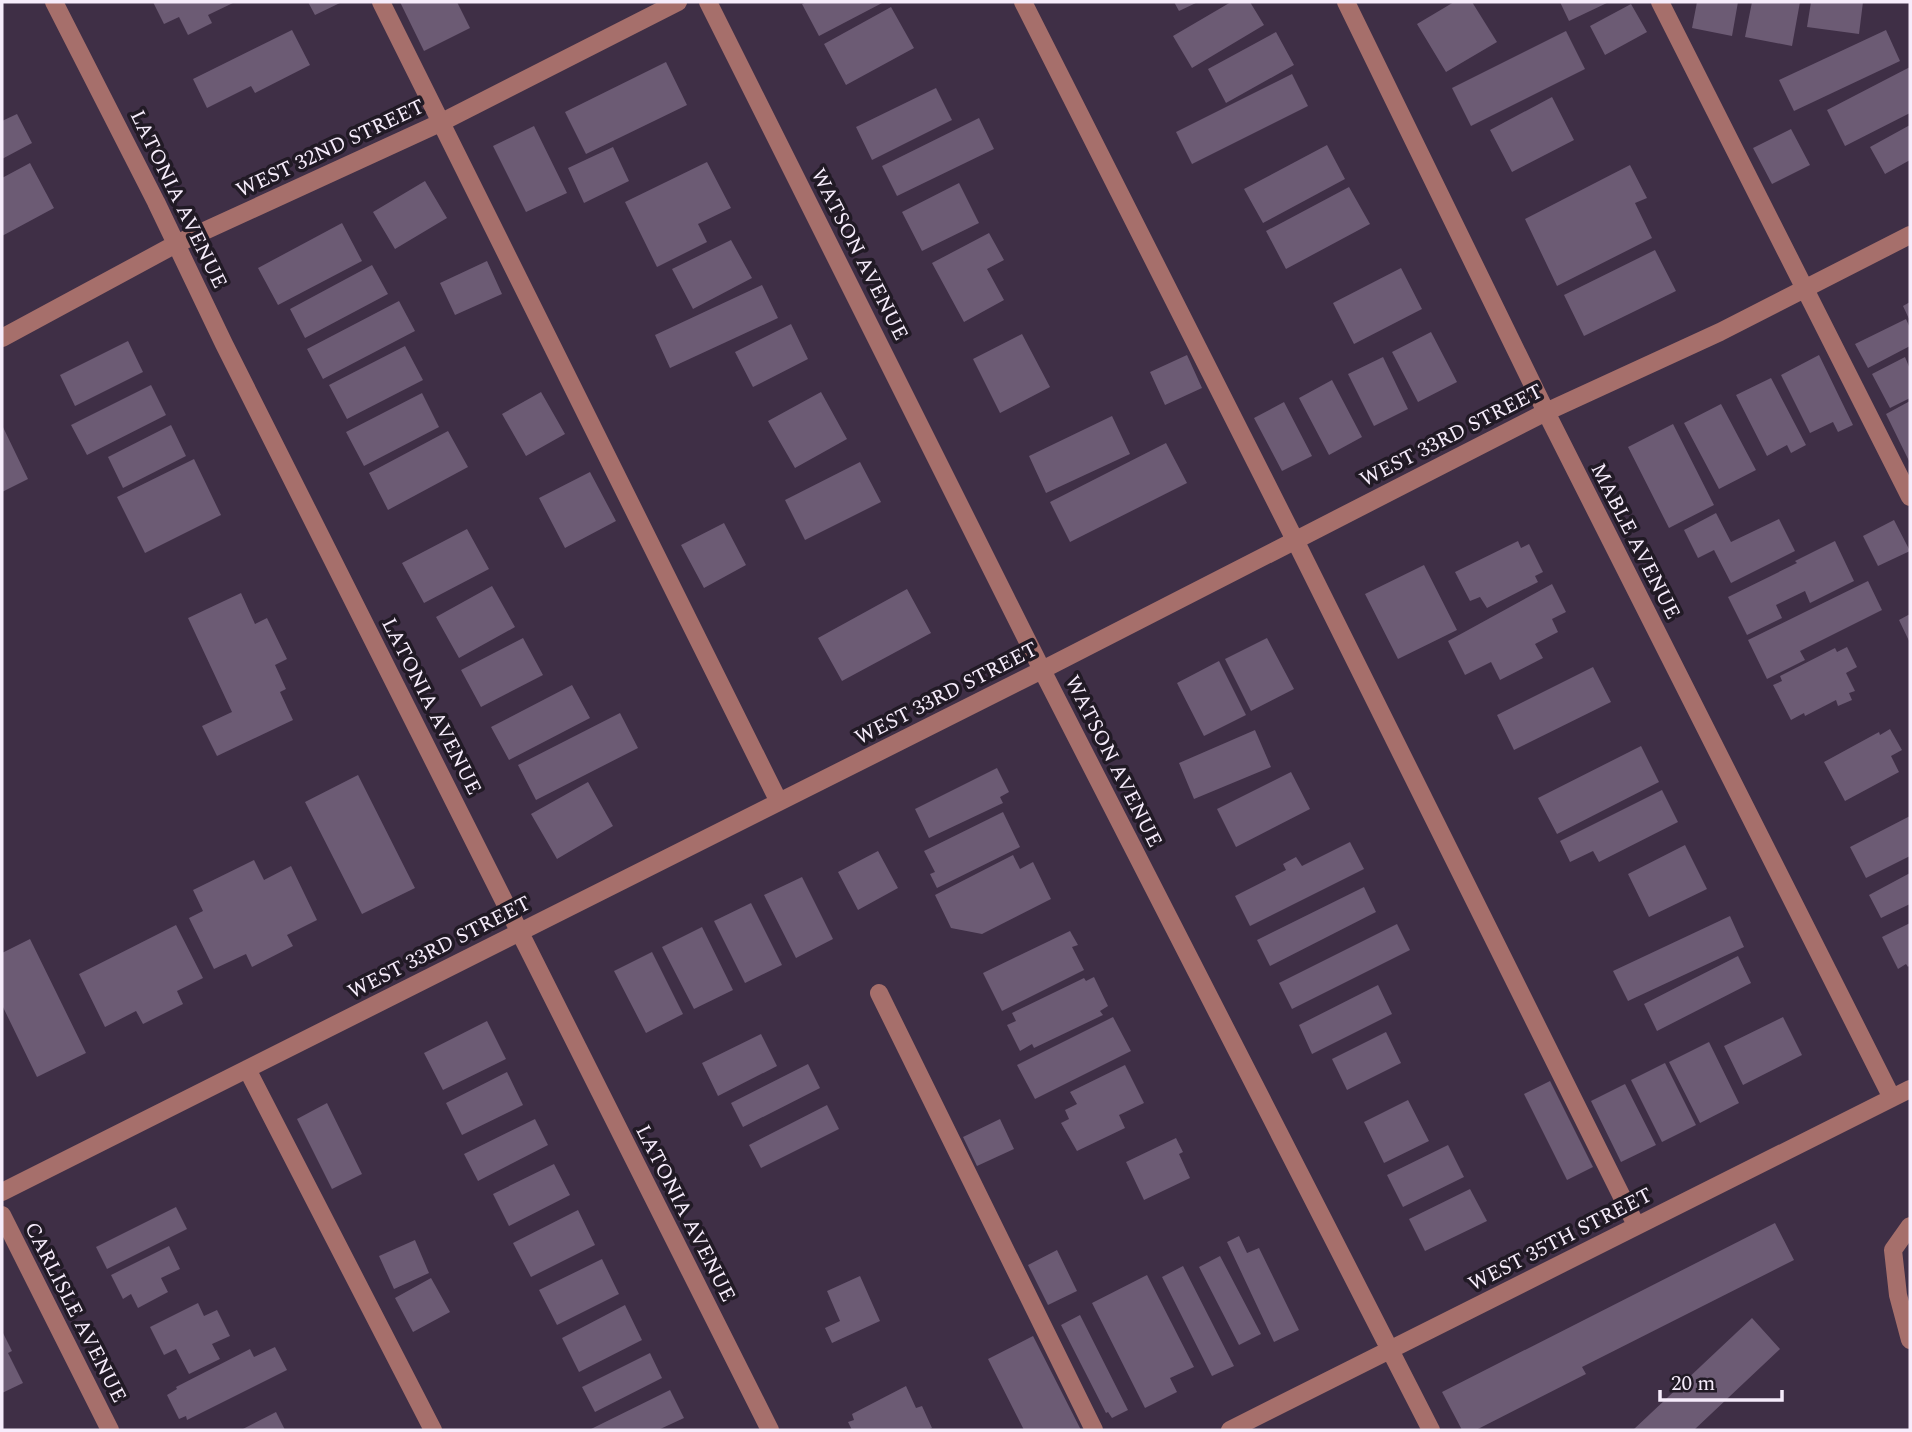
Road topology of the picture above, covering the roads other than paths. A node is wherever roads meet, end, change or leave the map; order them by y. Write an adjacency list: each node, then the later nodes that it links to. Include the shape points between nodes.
1 (54, 2): 10 (street, LATONIA AVENUE)
2 (381, 2): 8 (street)
3 (678, 2): 8 (street, WEST 32ND STREET)
4 (708, 2): 16 (street, WATSON AVENUE)
5 (1023, 2): 15 (street)
6 (1346, 2): 13 (street, MABLE AVENUE)
7 (1660, 2): 11 (street)
8 (442, 122): 10 (street, WEST 32ND STREET); 17 (street)
9 (1910, 235): 11 (street, WEST 33RD STREET)
10 (176, 244): 12 (street, WEST 32ND STREET); 18 (street, LATONIA AVENUE)
11 (1805, 290): 13 (street, WEST 33RD STREET); 14 (street)
12 (2, 338)
13 (1546, 412): 15 (street, WEST 33RD STREET); 22 (street, MABLE AVENUE)
14 (1910, 497)
15 (1295, 540): 16 (street, WEST 33RD STREET); 25 (street)
16 (1042, 670): 17 (street, WEST 33RD STREET); 28 (street, WATSON AVENUE)
17 (779, 802): 18 (street, WEST 33RD STREET)
18 (519, 932): 20 (street, WEST 33RD STREET); 31 (street, LATONIA AVENUE)
19 (879, 993): 32 (street)
20 (247, 1069): 23 (street, WEST 33RD STREET); 30 (street)
21 (1910, 1089): 22 (street, WEST 35TH STREET)
22 (1892, 1098): 25 (street, WEST 35TH STREET)
23 (2, 1192)
24 (2, 1214): 29 (street, CARLISLE AVENUE)
25 (1636, 1225): 28 (street, WEST 35TH STREET)
26 (1910, 1226): 27 (street, via 1894,1250 1898,1295)
27 (1910, 1340)
28 (1389, 1351): 33 (street, WEST 35TH STREET); 34 (street, WATSON AVENUE)
29 (110, 1430)
30 (433, 1430)
31 (770, 1430)
32 (1094, 1430)
33 (1230, 1430)
34 (1431, 1430)

